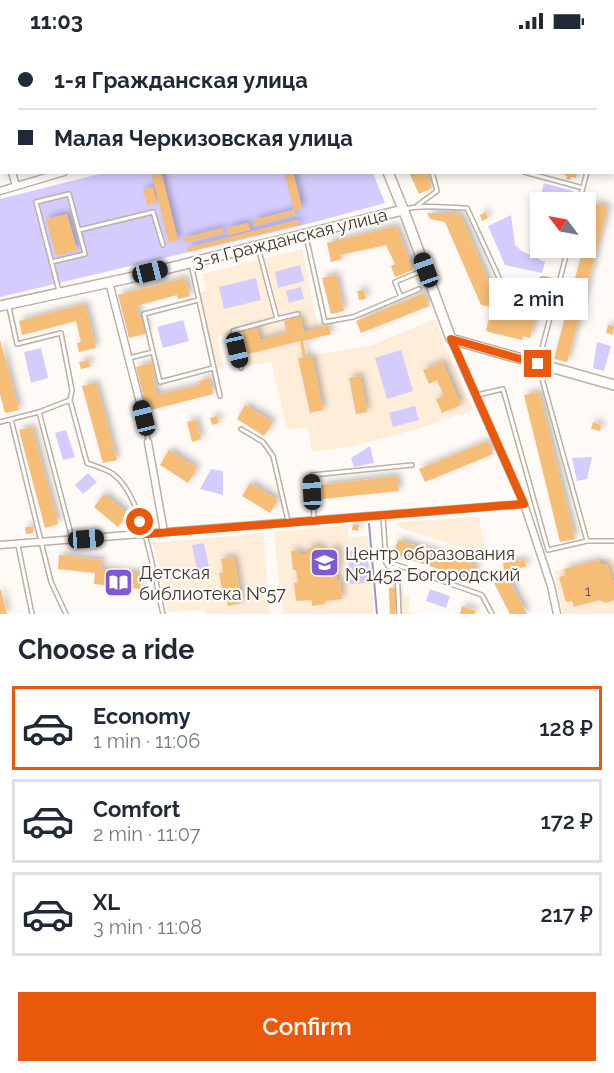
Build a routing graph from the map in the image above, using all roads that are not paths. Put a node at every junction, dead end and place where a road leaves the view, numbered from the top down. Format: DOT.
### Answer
graph roads {
  1 [pos="13,174"];
  2 [pos="57,174"];
  3 [pos="389,174"];
  4 [pos="433,174"];
  5 [pos="531,174"];
  6 [pos="586,174"];
  7 [pos="16,186"];
  8 [pos="583,188"];
  9 [pos="0,191"];
  10 [pos="582,192"];
  11 [pos="418,206"];
  12 [pos="404,210"];
  13 [pos="79,231"];
  14 [pos="305,234"];
  15 [pos="163,245"];
  16 [pos="258,245"];
  17 [pos="565,258"];
  18 [pos="51,262"];
  19 [pos="190,262"];
  20 [pos="426,270"];
  21 [pos="109,282"];
  22 [pos="558,282"];
  23 [pos="419,289"];
  24 [pos="59,293"];
  25 [pos="401,297"];
  26 [pos="198,300"];
  27 [pos="4,305"];
  28 [pos="298,314"];
  29 [pos="277,319"];
  30 [pos="451,339"];
  31 [pos="153,352"];
  32 [pos="129,358"];
  33 [pos="538,364"];
  34 [pos="213,368"];
  35 [pos="241,368"];
  36 [pos="614,385"];
  37 [pos="219,396"];
  38 [pos="476,396"];
  39 [pos="69,400"];
  40 [pos="39,412"];
  41 [pos="144,418"];
  42 [pos="11,419"];
  43 [pos="0,422"];
  44 [pos="241,429"];
  45 [pos="148,442"];
  46 [pos="412,465"];
  47 [pos="524,504"];
  48 [pos="383,515"];
  49 [pos="314,521"];
  50 [pos="288,523"];
  51 [pos="164,532"];
  52 [pos="146,534"];
  53 [pos="73,540"];
  54 [pos="587,541"];
  55 [pos="614,541"];
  56 [pos="41,542"];
  57 [pos="18,544"];
  58 [pos="0,545"];
  59 [pos="386,561"];
  60 [pos="32,614"];
  61 [pos="66,614"];
  62 [pos="163,614"];
  63 [pos="399,614"];
  64 [pos="492,614"];
  65 [pos="557,614"];
  1 -- 7 [label="street"];
  2 -- 7 [label="street"];
  3 -- 12 [label="street"];
  4 -- 11 [label="lane"];
  5 -- 8 [label="lane"];
  6 -- 8 [label="lane"];
  7 -- 9 [label="street"];
  8 -- 10 [label="lane"];
  11 -- 12 [label="lane"];
  11 -- 22 [label="lane"];
  12 -- 14 [label="street, 3-я Гражданская улица"];
  12 -- 20 [label="street"];
  13 -- 15 [label="lane"];
  13 -- 18 [label="lane"];
  13 -- 18 [label="lane"];
  14 -- 16 [label="street, 3-я Гражданская улица"];
  14 -- 25 [label="lane"];
  16 -- 19 [label="street, 3-я Гражданская улица"];
  16 -- 29 [label="lane"];
  17 -- 22 [label="lane"];
  18 -- 24 [label="lane"];
  19 -- 21 [label="street, 3-я Гражданская улица"];
  19 -- 26 [label="lane"];
  20 -- 25 [label="lane"];
  20 -- 30 [label="street"];
  21 -- 24 [label="street, 3-я Гражданская улица"];
  21 -- 32 [label="street"];
  22 -- 33 [label="lane"];
  23 -- 25 [label="lane"];
  24 -- 27 [label="street, 3-я Гражданская улица"];
  26 -- 31 [label="lane"];
  26 -- 34 [label="lane"];
  27 -- 39 [label="lane"];
  28 -- 29 [label="lane"];
  29 -- 35 [label="lane"];
  30 -- 33 [label="street"];
  30 -- 38 [label="street"];
  31 -- 32 [label="lane"];
  31 -- 34 [label="lane"];
  32 -- 41 [label="street"];
  33 -- 36 [label="street"];
  33 -- 54 [label="lane"];
  34 -- 37 [label="lane"];
  38 -- 47 [label="street"];
  38 -- 54 [label="lane"];
  39 -- 40 [label="lane"];
  39 -- 52 [label="lane"];
  40 -- 42 [label="lane"];
  40 -- 53 [label="lane"];
  41 -- 45 [label="lane"];
  42 -- 43 [label="lane"];
  42 -- 56 [label="lane"];
  44 -- 50 [label="lane"];
  45 -- 51 [label="street"];
  46 -- 49 [label="lane"];
  47 -- 48 [label="street"];
  47 -- 65 [label="street"];
  48 -- 49 [label="street"];
  48 -- 59 [label="lane"];
  49 -- 50 [label="street"];
  50 -- 51 [label="street"];
  51 -- 52 [label="street"];
  52 -- 53 [label="street"];
  52 -- 62 [label="lane"];
  53 -- 56 [label="street"];
  54 -- 55 [label="lane"];
  56 -- 57 [label="street"];
  56 -- 61 [label="lane"];
  57 -- 58 [label="street"];
  57 -- 60 [label="lane"];
  59 -- 63 [label="lane"];
  59 -- 64 [label="lane"];
}
